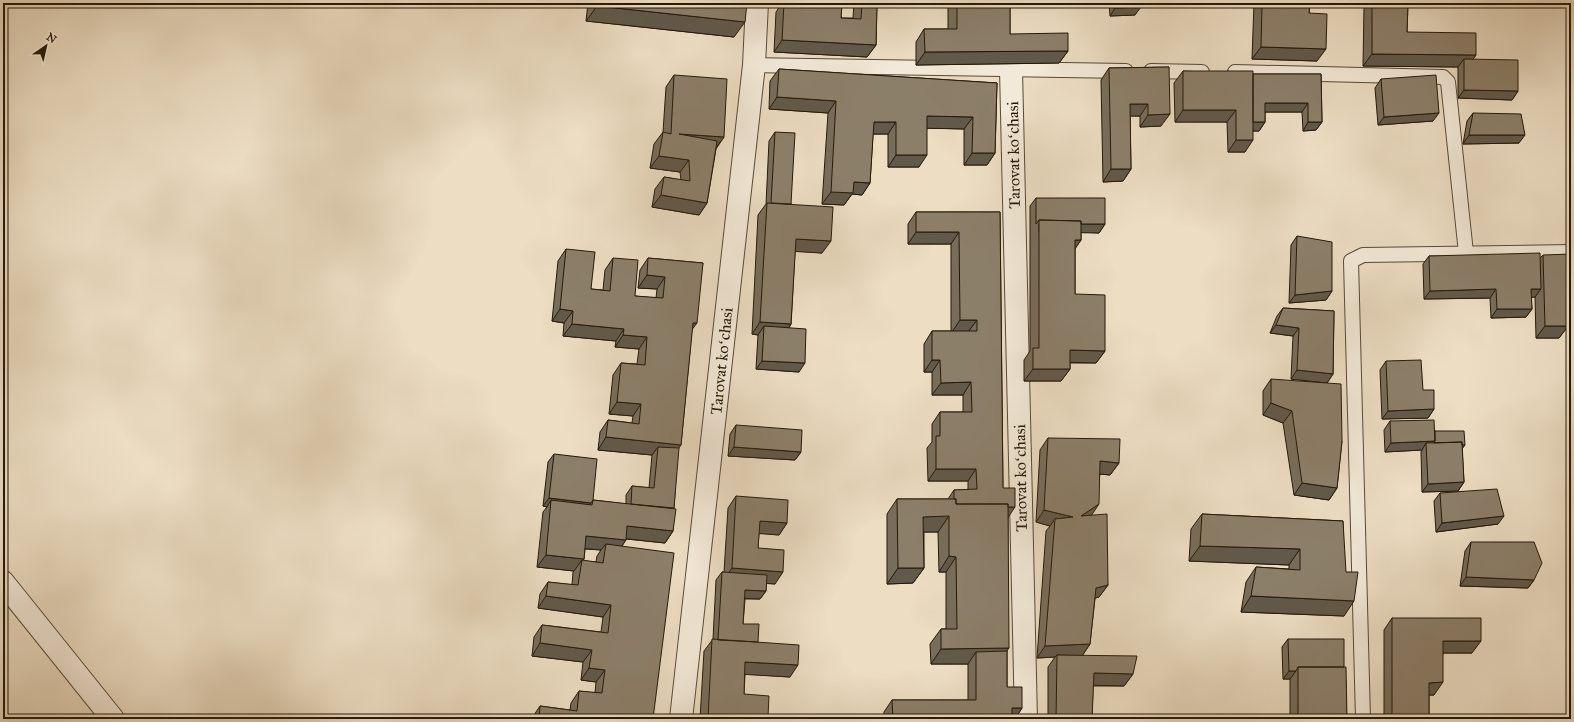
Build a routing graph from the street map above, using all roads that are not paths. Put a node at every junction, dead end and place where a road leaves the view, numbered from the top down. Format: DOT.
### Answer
graph roads {
  1 [pos="757,3"];
  2 [pos="754,65"];
  3 [pos="1012,70"];
  4 [pos="1571,252"];
  5 [pos="1466,253"];
  6 [pos="3,582"];
  7 [pos="113,719"];
  8 [pos="681,719"];
  9 [pos="1026,719"];
  10 [pos="1363,719"];
  1 -- 2 [label="street, Tarovat koʻchasi"];
  2 -- 3 [label="lane"];
  2 -- 8 [label="street, Tarovat koʻchasi"];
  3 -- 5 [label="lane"];
  3 -- 9 [label="street, Tarovat koʻchasi"];
  4 -- 5 [label="lane"];
  5 -- 10 [label="lane"];
  6 -- 7 [label="street"];
}
